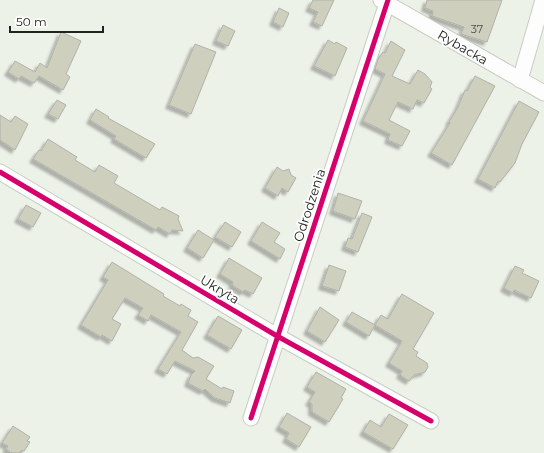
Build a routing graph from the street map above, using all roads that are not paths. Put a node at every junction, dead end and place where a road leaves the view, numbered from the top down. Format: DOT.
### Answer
graph roads {
  1 [pos="543,0"];
  2 [pos="385,1"];
  3 [pos="520,80"];
  4 [pos="544,93"];
  5 [pos="0,172"];
  6 [pos="277,336"];
  7 [pos="250,418"];
  8 [pos="431,421"];
  1 -- 3 [label="street"];
  2 -- 3 [label="street, Rybacka"];
  2 -- 6 [label="street, Odrodzenia"];
  3 -- 4 [label="street, Rybacka"];
  5 -- 6 [label="street, Ukryta"];
  6 -- 7 [label="street, Odrodzenia"];
  6 -- 8 [label="street, Ukryta"];
}
